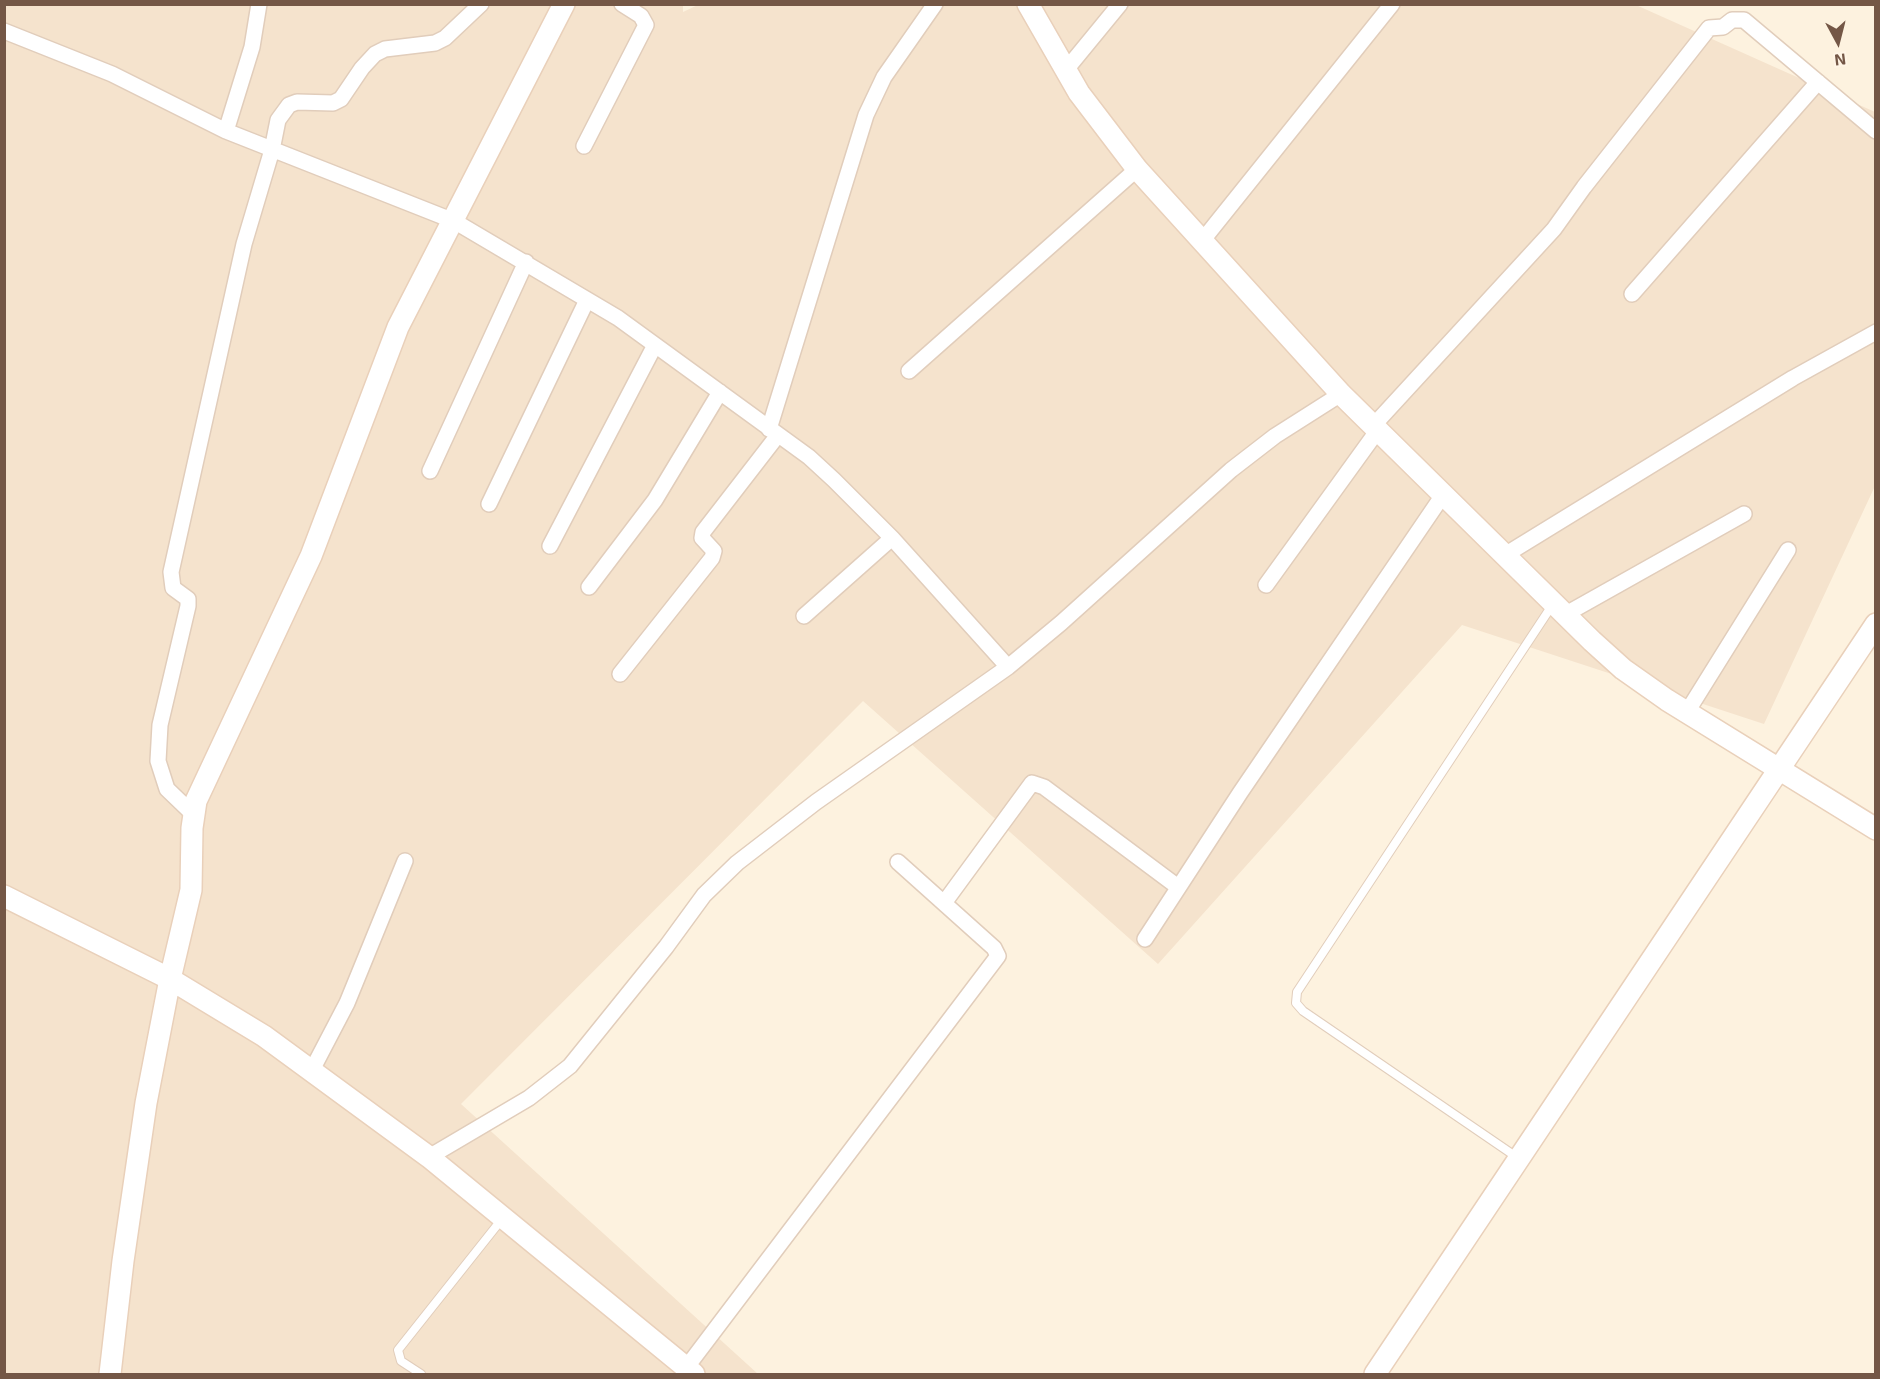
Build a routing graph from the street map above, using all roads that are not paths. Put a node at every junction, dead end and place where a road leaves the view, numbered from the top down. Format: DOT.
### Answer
graph roads {
  1 [pos="260,4"];
  2 [pos="481,4"];
  3 [pos="564,4"];
  4 [pos="622,4"];
  5 [pos="935,4"];
  6 [pos="1028,4"];
  7 [pos="1120,4"];
  8 [pos="1392,4"];
  9 [pos="4,31"];
  10 [pos="1065,70"];
  11 [pos="1818,82"];
  12 [pos="226,131"];
  13 [pos="1875,131"];
  14 [pos="584,146"];
  15 [pos="272,150"];
  16 [pos="1137,169"];
  17 [pos="454,221"];
  18 [pos="1202,241"];
  19 [pos="526,262"];
  20 [pos="1632,294"];
  21 [pos="587,300"];
  22 [pos="1875,332"];
  23 [pos="655,345"];
  24 [pos="909,372"];
  25 [pos="720,392"];
  26 [pos="1341,394"];
  27 [pos="1375,428"];
  28 [pos="774,432"];
  29 [pos="430,471"];
  30 [pos="1443,495"];
  31 [pos="489,504"];
  32 [pos="1744,514"];
  33 [pos="892,538"];
  34 [pos="550,546"];
  35 [pos="1788,550"];
  36 [pos="1505,555"];
  37 [pos="1266,585"];
  38 [pos="589,587"];
  39 [pos="1560,609"];
  40 [pos="804,616"];
  41 [pos="1875,624"];
  42 [pos="1008,667"];
  43 [pos="620,674"];
  44 [pos="1687,712"];
  45 [pos="1780,770"];
  46 [pos="193,813"];
  47 [pos="1875,829"];
  48 [pos="405,861"];
  49 [pos="898,862"];
  50 [pos="1179,887"];
  51 [pos="4,896"];
  52 [pos="944,903"];
  53 [pos="1145,939"];
  54 [pos="170,979"];
  55 [pos="312,1070"];
  56 [pos="429,1157"];
  57 [pos="1519,1159"];
  58 [pos="503,1218"];
  59 [pos="690,1371"];
  60 [pos="110,1374"];
  61 [pos="421,1374"];
  62 [pos="1375,1374"];
  1 -- 12 [label="street"];
  2 -- 15 [label="street"];
  3 -- 17 [label="street"];
  4 -- 14 [label="street"];
  5 -- 28 [label="street"];
  6 -- 10 [label="street"];
  7 -- 10 [label="street"];
  8 -- 18 [label="street"];
  9 -- 12 [label="street"];
  10 -- 16 [label="street"];
  11 -- 13 [label="street"];
  11 -- 20 [label="street"];
  11 -- 27 [label="street"];
  12 -- 15 [label="street"];
  15 -- 17 [label="street"];
  15 -- 46 [label="street"];
  16 -- 18 [label="street"];
  16 -- 24 [label="street"];
  17 -- 19 [label="street"];
  17 -- 46 [label="street"];
  18 -- 26 [label="street"];
  19 -- 21 [label="street"];
  19 -- 29 [label="street"];
  21 -- 23 [label="street"];
  21 -- 31 [label="street"];
  22 -- 36 [label="street"];
  23 -- 25 [label="street"];
  23 -- 34 [label="street"];
  25 -- 28 [label="street"];
  25 -- 38 [label="street"];
  26 -- 27 [label="street"];
  26 -- 42 [label="street"];
  27 -- 30 [label="street"];
  27 -- 37 [label="street"];
  28 -- 33 [label="street"];
  28 -- 43 [label="street"];
  30 -- 36 [label="street"];
  30 -- 50 [label="street"];
  32 -- 39 [label="street"];
  33 -- 40 [label="street"];
  33 -- 42 [label="street"];
  35 -- 44 [label="street"];
  36 -- 39 [label="street"];
  39 -- 44 [label="street"];
  39 -- 57 [label="lane"];
  41 -- 45 [label="street"];
  42 -- 56 [label="street"];
  44 -- 45 [label="street"];
  45 -- 47 [label="street"];
  45 -- 57 [label="street"];
  46 -- 54 [label="street"];
  48 -- 55 [label="street"];
  49 -- 52 [label="street"];
  50 -- 52 [label="street"];
  50 -- 53 [label="street"];
  51 -- 54 [label="street"];
  52 -- 59 [label="street"];
  54 -- 55 [label="street"];
  54 -- 60 [label="street"];
  55 -- 56 [label="street"];
  56 -- 58 [label="street"];
  57 -- 62 [label="street"];
  58 -- 59 [label="street"];
  58 -- 61 [label="lane"];
}
